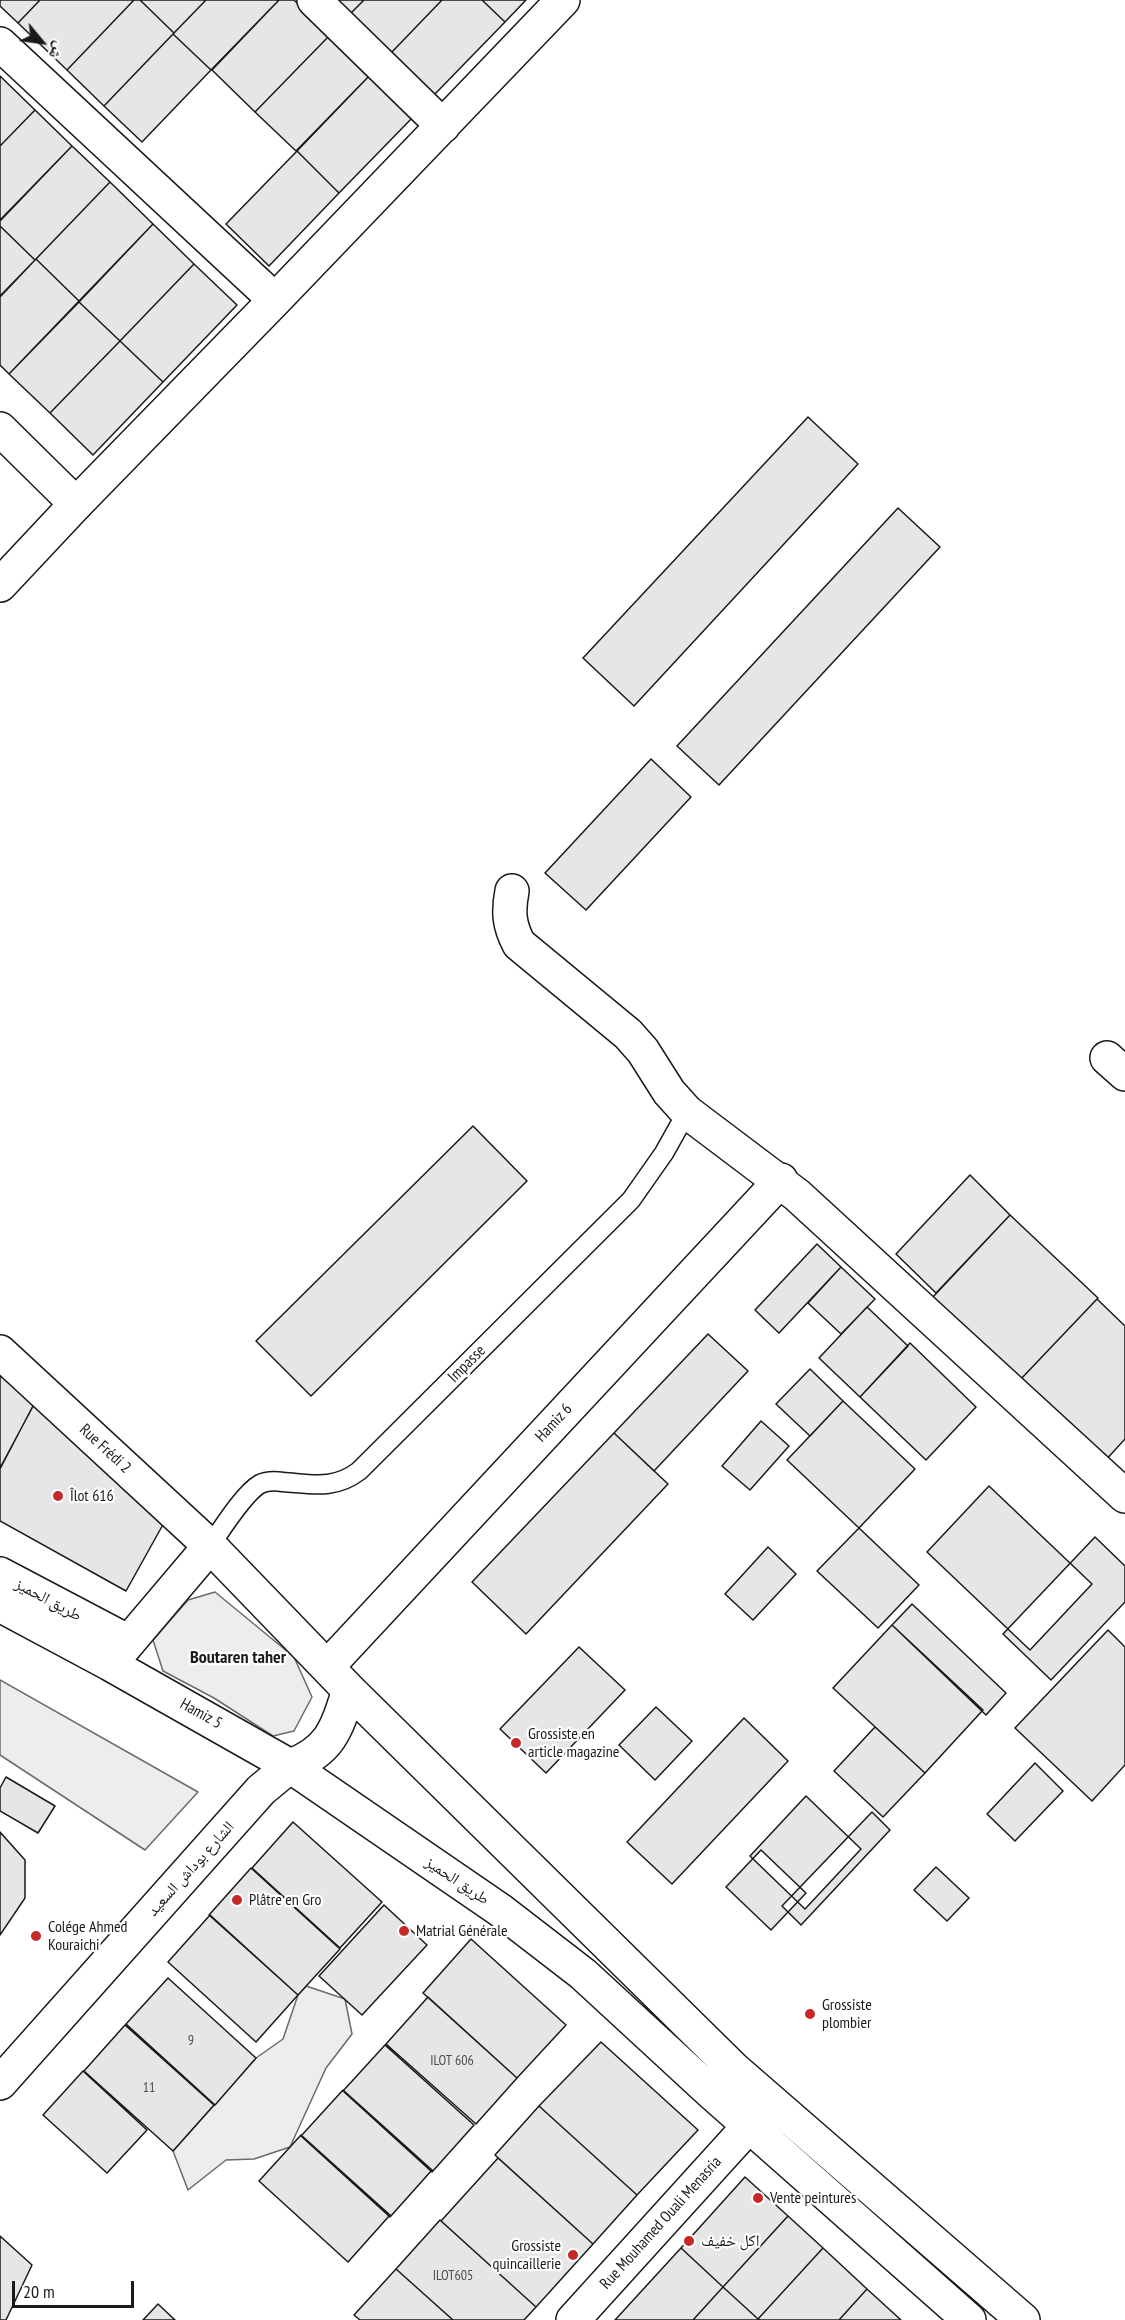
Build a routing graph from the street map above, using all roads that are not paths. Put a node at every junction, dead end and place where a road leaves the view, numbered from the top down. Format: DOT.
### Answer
graph roads {
  1 [pos="314,0"];
  2 [pos="563,0"];
  3 [pos="0,44"];
  4 [pos="443,126"];
  5 [pos="275,300"];
  6 [pos="0,429"];
  7 [pos="76,504"];
  8 [pos="0,585"];
  9 [pos="512,891"];
  10 [pos="687,1112"];
  11 [pos="781,1180"];
  12 [pos="0,1352"];
  13 [pos="1125,1496"];
  14 [pos="210,1546"];
  15 [pos="0,1574"];
  16 [pos="0,1605"];
  17 [pos="120,1653"];
  18 [pos="338,1678"];
  19 [pos="290,1766"];
  20 [pos="0,2083"];
  21 [pos="749,2126"];
  22 [pos="573,2320"];
  23 [pos="969,2320"];
  24 [pos="1023,2320"];
  1 -- 4 [label="street"];
  2 -- 4 [label="street"];
  3 -- 5 [label="street"];
  4 -- 5 [label="street"];
  5 -- 7 [label="street"];
  6 -- 7 [label="street"];
  7 -- 8 [label="street"];
  9 -- 10 [label="street"];
  10 -- 11 [label="street"];
  10 -- 14 [label="lane, Impasse"];
  11 -- 13 [label="street"];
  11 -- 18 [label="street, Hamiz 6"];
  12 -- 14 [label="street, Rue Frédi 2"];
  14 -- 17 [label="street"];
  14 -- 18 [label="street"];
  15 -- 17 [label="street, طريق الحميز"];
  16 -- 17 [label="street, طريق الحميز"];
  17 -- 19 [label="street, Hamiz 5"];
  18 -- 19 [label="street, الشارع بوداش السعيد"];
  18 -- 24 [label="street"];
  19 -- 20 [label="street, الشارع بوداش السعيد"];
  19 -- 21 [label="street, طريق الحميز"];
  21 -- 22 [label="street, Rue Mouhamed Ouali Menasria"];
  21 -- 23 [label="street, طريق الحميز"];
}
